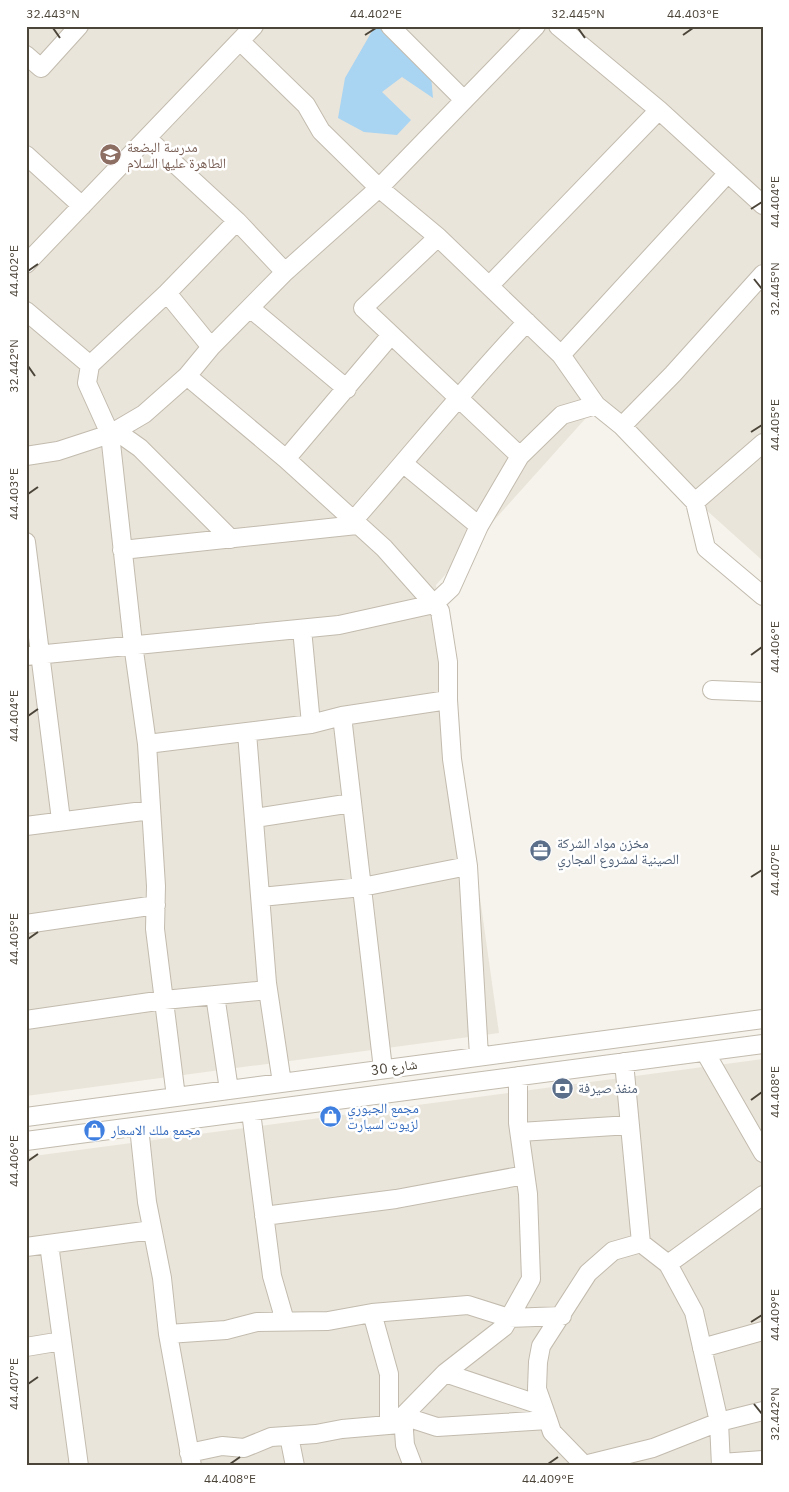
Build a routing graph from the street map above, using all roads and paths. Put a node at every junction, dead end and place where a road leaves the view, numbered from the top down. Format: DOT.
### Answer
graph roads {
  1 [pos="79,26"];
  2 [pos="254,26"];
  3 [pos="390,26"];
  4 [pos="536,26"];
  5 [pos="558,26"];
  6 [pos="240,42"];
  7 [pos="26,55"];
  8 [pos="464,100"];
  9 [pos="659,110"];
  10 [pos="147,138"];
  11 [pos="26,155"];
  12 [pos="728,173"];
  13 [pos="379,188"];
  14 [pos="763,204"];
  15 [pos="82,206"];
  16 [pos="237,222"];
  17 [pos="438,237"];
  18 [pos="26,264"];
  19 [pos="285,272"];
  20 [pos="763,274"];
  21 [pos="489,286"];
  22 [pos="167,293"];
  23 [pos="250,308"];
  24 [pos="26,311"];
  25 [pos="527,322"];
  26 [pos="391,335"];
  27 [pos="211,347"];
  28 [pos="561,355"];
  29 [pos="90,365"];
  30 [pos="187,376"];
  31 [pos="347,389"];
  32 [pos="460,397"];
  33 [pos="596,405"];
  34 [pos="622,426"];
  35 [pos="113,433"];
  36 [pos="763,443"];
  37 [pos="26,456"];
  38 [pos="520,456"];
  39 [pos="286,460"];
  40 [pos="404,464"];
  41 [pos="695,502"];
  42 [pos="355,523"];
  43 [pos="479,526"];
  44 [pos="231,539"];
  45 [pos="26,542"];
  46 [pos="122,550"];
  47 [pos="763,596"];
  48 [pos="434,604"];
  49 [pos="302,629"];
  50 [pos="133,644"];
  51 [pos="34,655"];
  52 [pos="712,690"];
  53 [pos="763,692"];
  54 [pos="448,700"];
  55 [pos="342,716"];
  56 [pos="312,724"];
  57 [pos="247,733"];
  58 [pos="147,744"];
  59 [pos="352,803"];
  60 [pos="151,810"];
  61 [pos="255,818"];
  62 [pos="61,820"];
  63 [pos="26,826"];
  64 [pos="468,866"];
  65 [pos="362,887"];
  66 [pos="261,897"];
  67 [pos="156,905"];
  68 [pos="26,924"];
  69 [pos="268,990"];
  70 [pos="215,995"];
  71 [pos="164,1000"];
  72 [pos="763,1019"];
  73 [pos="26,1020"];
  74 [pos="763,1044"];
  75 [pos="705,1052"];
  76 [pos="479,1056"];
  77 [pos="624,1062"];
  78 [pos="383,1069"];
  79 [pos="518,1076"];
  80 [pos="282,1082"];
  81 [pos="229,1090"];
  82 [pos="176,1097"];
  83 [pos="251,1112"];
  84 [pos="26,1117"];
  85 [pos="630,1125"];
  86 [pos="139,1127"];
  87 [pos="520,1132"];
  88 [pos="26,1141"];
  89 [pos="763,1153"];
  90 [pos="525,1175"];
  91 [pos="763,1195"];
  92 [pos="264,1216"];
  93 [pos="152,1230"];
  94 [pos="641,1243"];
  95 [pos="48,1244"];
  96 [pos="26,1247"];
  97 [pos="668,1264"];
  98 [pos="372,1313"];
  99 [pos="562,1316"];
  100 [pos="509,1318"];
  101 [pos="285,1321"];
  102 [pos="763,1331"];
  103 [pos="168,1334"];
  104 [pos="62,1341"];
  105 [pos="26,1347"];
  106 [pos="702,1348"];
  107 [pos="445,1373"];
  108 [pos="763,1411"];
  109 [pos="545,1413"];
  110 [pos="399,1422"];
  111 [pos="719,1422"];
  112 [pos="290,1436"];
  113 [pos="190,1460"];
  114 [pos="763,1460"];
  115 [pos="721,1464"];
  116 [pos="583,1465"];
  117 [pos="80,1466"];
  118 [pos="294,1466"];
  119 [pos="413,1466"];
  1 -- 7 [label="street"];
  2 -- 6 [label="street"];
  3 -- 8 [label="street"];
  4 -- 8 [label="street"];
  5 -- 9 [label="street"];
  6 -- 10 [label="street"];
  6 -- 13 [label="street"];
  8 -- 13 [label="street"];
  9 -- 12 [label="street"];
  9 -- 21 [label="street"];
  10 -- 15 [label="street"];
  10 -- 16 [label="street"];
  11 -- 15 [label="street"];
  12 -- 14 [label="street"];
  12 -- 28 [label="street"];
  13 -- 17 [label="street"];
  13 -- 19 [label="street"];
  15 -- 18 [label="street"];
  16 -- 19 [label="street"];
  16 -- 22 [label="street"];
  17 -- 21 [label="street"];
  17 -- 26 [label="street"];
  19 -- 23 [label="street"];
  20 -- 34 [label="street"];
  21 -- 25 [label="street"];
  22 -- 27 [label="street"];
  22 -- 29 [label="street"];
  23 -- 27 [label="street"];
  23 -- 31 [label="street"];
  24 -- 29 [label="street"];
  25 -- 28 [label="street"];
  25 -- 32 [label="street"];
  26 -- 31 [label="street"];
  26 -- 32 [label="street"];
  27 -- 30 [label="street"];
  28 -- 33 [label="street"];
  29 -- 35 [label="street"];
  30 -- 35 [label="street"];
  30 -- 39 [label="street"];
  31 -- 39 [label="street"];
  32 -- 38 [label="street"];
  32 -- 40 [label="street"];
  33 -- 34 [label="street"];
  33 -- 38 [label="street"];
  34 -- 41 [label="street"];
  35 -- 37 [label="street"];
  35 -- 44 [label="street"];
  35 -- 46 [label="street"];
  36 -- 41 [label="street"];
  38 -- 43 [label="street"];
  39 -- 42 [label="street"];
  40 -- 42 [label="street"];
  40 -- 43 [label="street"];
  41 -- 47 [label="street"];
  42 -- 44 [label="street"];
  42 -- 48 [label="street"];
  43 -- 48 [label="street"];
  44 -- 46 [label="street"];
  45 -- 51 [label="street"];
  46 -- 50 [label="street"];
  48 -- 49 [label="street"];
  48 -- 54 [label="street"];
  49 -- 50 [label="street"];
  49 -- 56 [label="street"];
  50 -- 51 [label="street"];
  50 -- 58 [label="street"];
  51 -- 62 [label="street"];
  52 -- 53 [label="street"];
  54 -- 55 [label="street"];
  54 -- 64 [label="street"];
  55 -- 56 [label="street"];
  55 -- 59 [label="street"];
  56 -- 57 [label="street"];
  57 -- 58 [label="street"];
  57 -- 61 [label="street"];
  58 -- 60 [label="street"];
  59 -- 61 [label="street"];
  59 -- 65 [label="street"];
  60 -- 62 [label="street"];
  60 -- 67 [label="street"];
  61 -- 66 [label="street"];
  62 -- 63 [label="street"];
  64 -- 65 [label="street"];
  64 -- 76 [label="street"];
  65 -- 66 [label="street"];
  65 -- 78 [label="street"];
  66 -- 69 [label="street"];
  67 -- 68 [label="street"];
  67 -- 71 [label="street"];
  69 -- 70 [label="street"];
  69 -- 80 [label="street"];
  70 -- 71 [label="street"];
  70 -- 81 [label="street"];
  71 -- 73 [label="street"];
  71 -- 82 [label="street"];
  72 -- 76 [label="street, شارع 30"];
  74 -- 75 [label="street, شارع 30"];
  75 -- 77 [label="street, شارع 30"];
  75 -- 89 [label="street"];
  76 -- 78 [label="street, شارع 30"];
  77 -- 79 [label="street, شارع 30"];
  77 -- 85 [label="street"];
  78 -- 80 [label="street, شارع 30"];
  79 -- 83 [label="street, شارع 30"];
  79 -- 87 [label="street"];
  80 -- 81 [label="street, شارع 30"];
  81 -- 82 [label="street, شارع 30"];
  82 -- 84 [label="street, شارع 30"];
  83 -- 86 [label="street, شارع 30"];
  83 -- 92 [label="street"];
  85 -- 87 [label="street"];
  85 -- 94 [label="street"];
  86 -- 88 [label="street, شارع 30"];
  86 -- 93 [label="street"];
  87 -- 90 [label="street"];
  90 -- 92 [label="street"];
  90 -- 100 [label="street"];
  91 -- 97 [label="street"];
  92 -- 101 [label="street"];
  93 -- 95 [label="street"];
  93 -- 103 [label="street"];
  94 -- 97 [label="street"];
  94 -- 99 [label="street"];
  95 -- 96 [label="street"];
  95 -- 104 [label="street"];
  97 -- 106 [label="street"];
  98 -- 100 [label="street"];
  98 -- 101 [label="street"];
  98 -- 110 [label="street"];
  99 -- 100 [label="street"];
  99 -- 109 [label="street"];
  100 -- 107 [label="street"];
  101 -- 103 [label="street"];
  102 -- 106 [label="street"];
  103 -- 113 [label="street"];
  104 -- 105 [label="street"];
  104 -- 117 [label="street"];
  106 -- 111 [label="street"];
  107 -- 109 [label="street"];
  107 -- 110 [label="street"];
  108 -- 111 [label="street"];
  109 -- 110 [label="street"];
  109 -- 116 [label="street"];
  110 -- 112 [label="street"];
  110 -- 119 [label="street"];
  111 -- 115 [label="street"];
  111 -- 116 [label="street"];
  112 -- 113 [label="street"];
  112 -- 118 [label="street"];
  114 -- 115 [label="street"];
}
